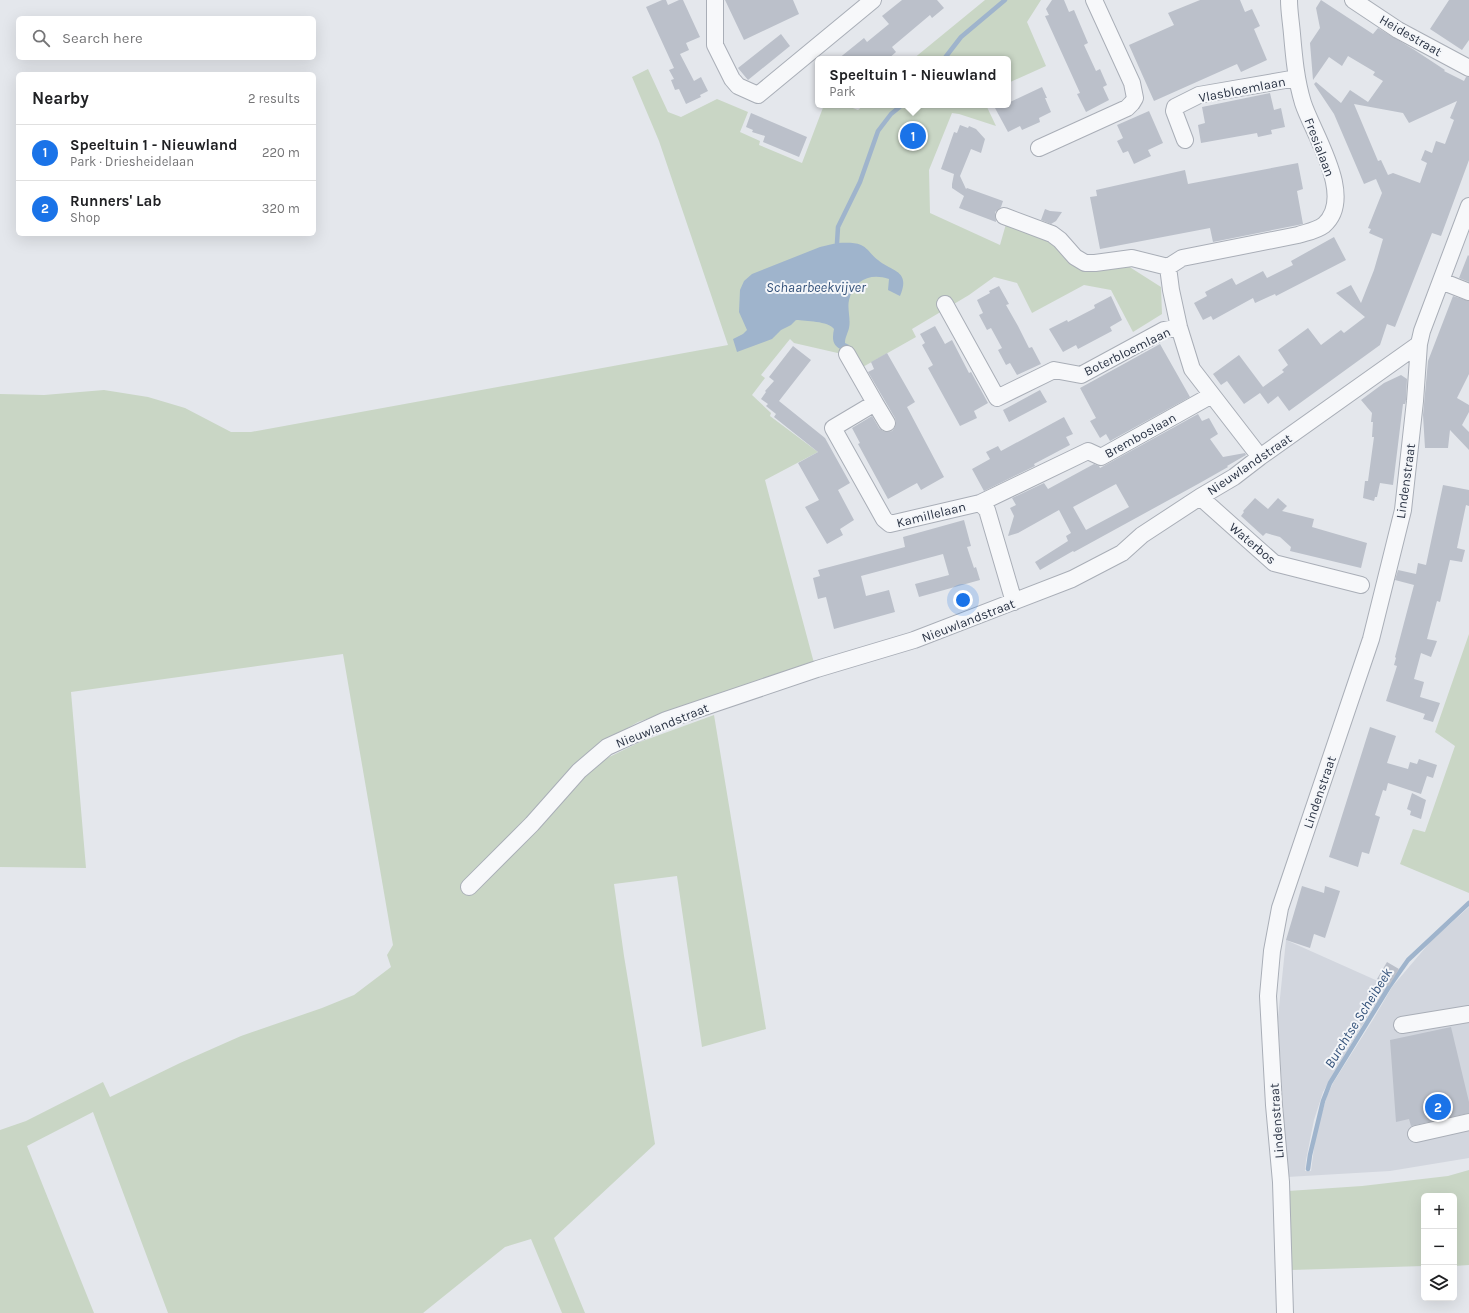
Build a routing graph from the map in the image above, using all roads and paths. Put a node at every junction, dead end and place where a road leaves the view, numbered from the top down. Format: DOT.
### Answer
graph roads {
  1 [pos="715,0"];
  2 [pos="873,0"];
  3 [pos="1094,0"];
  4 [pos="1289,0"];
  5 [pos="1353,0"];
  6 [pos="1469,68"];
  7 [pos="1297,78"];
  8 [pos="1185,140"];
  9 [pos="1038,148"];
  10 [pos="1469,206"];
  11 [pos="1004,216"];
  12 [pos="1168,267"];
  13 [pos="1441,281"];
  14 [pos="1469,292"];
  15 [pos="945,304"];
  16 [pos="1179,327"];
  17 [pos="1419,344"];
  18 [pos="847,354"];
  19 [pos="1212,395"];
  20 [pos="875,403"];
  21 [pos="887,423"];
  22 [pos="1260,457"];
  23 [pos="1200,497"];
  24 [pos="980,503"];
  25 [pos="1361,585"];
  26 [pos="1014,602"];
  27 [pos="469,887"];
  28 [pos="1469,1014"];
  29 [pos="1402,1025"];
  30 [pos="1469,1122"];
  31 [pos="1416,1134"];
  32 [pos="1285,1313"];
  1 -- 2 [label="street"];
  3 -- 9 [label="street"];
  4 -- 7 [label="street, Fresialaan"];
  5 -- 6 [label="street, Heidestraat"];
  7 -- 8 [label="street, Vlasbloemlaan"];
  7 -- 12 [label="street, Fresialaan"];
  10 -- 13 [label="street, Lindenstraat"];
  11 -- 12 [label="street"];
  12 -- 16 [label="street"];
  13 -- 14 [label="street"];
  13 -- 17 [label="street, Lindenstraat"];
  15 -- 16 [label="street, Boterbloemlaan"];
  16 -- 19 [label="street"];
  17 -- 22 [label="street, Nieuwlandstraat"];
  17 -- 32 [label="street, Lindenstraat"];
  18 -- 20 [label="street"];
  19 -- 22 [label="street"];
  19 -- 24 [label="street, Bremboslaan"];
  20 -- 21 [label="street"];
  20 -- 24 [label="street, Kamillelaan"];
  22 -- 23 [label="street, Nieuwlandstraat"];
  23 -- 25 [label="street, Waterbos"];
  23 -- 26 [label="street, Nieuwlandstraat"];
  24 -- 26 [label="street, Kamillelaan"];
  26 -- 27 [label="street, Nieuwlandstraat"];
  28 -- 29 [label="street"];
  30 -- 31 [label="street"];
}
